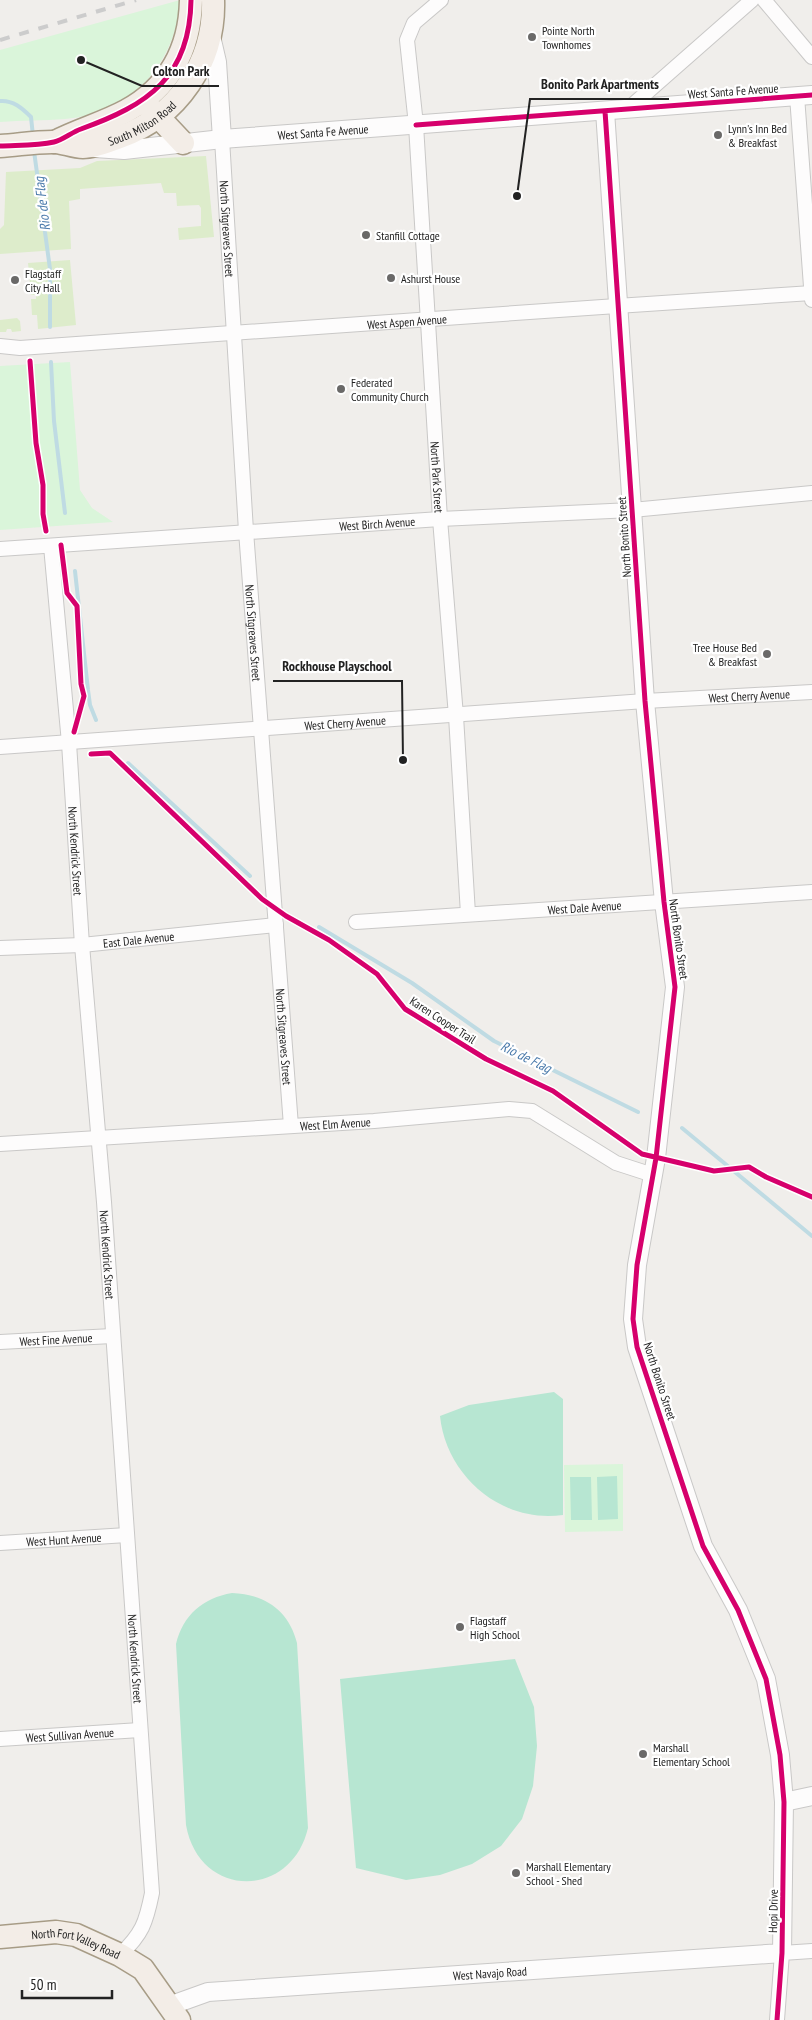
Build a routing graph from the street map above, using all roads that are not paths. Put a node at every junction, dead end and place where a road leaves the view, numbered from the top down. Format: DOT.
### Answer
graph roads {
  1 [pos="191,0"];
  2 [pos="213,0"];
  3 [pos="441,0"];
  4 [pos="752,0"];
  5 [pos="764,0"];
  6 [pos="211,36"];
  7 [pos="812,57"];
  8 [pos="804,96"];
  9 [pos="144,101"];
  10 [pos="628,109"];
  11 [pos="605,111"];
  12 [pos="159,118"];
  13 [pos="416,124"];
  14 [pos="222,139"];
  15 [pos="55,142"];
  16 [pos="183,143"];
  17 [pos="10,145"];
  18 [pos="84,147"];
  19 [pos="812,293"];
  20 [pos="812,300"];
  21 [pos="620,304"];
  22 [pos="428,321"];
  23 [pos="234,334"];
  24 [pos="0,346"];
  25 [pos="20,348"];
  26 [pos="0,353"];
  27 [pos="812,493"];
  28 [pos="632,510"];
  29 [pos="440,519"];
  30 [pos="246,531"];
  31 [pos="51,546"];
  32 [pos="0,549"];
  33 [pos="812,692"];
  34 [pos="646,701"];
  35 [pos="456,716"];
  36 [pos="262,729"];
  37 [pos="69,744"];
  38 [pos="0,747"];
  39 [pos="812,892"];
  40 [pos="664,902"];
  41 [pos="468,914"];
  42 [pos="356,922"];
  43 [pos="276,925"];
  44 [pos="82,945"];
  45 [pos="0,948"];
  46 [pos="291,1126"];
  47 [pos="98,1139"];
  48 [pos="0,1144"];
  49 [pos="653,1175"];
  50 [pos="112,1336"];
  51 [pos="0,1342"];
  52 [pos="127,1534"];
  53 [pos="0,1543"];
  54 [pos="140,1730"];
  55 [pos="0,1739"];
  56 [pos="812,1796"];
  57 [pos="784,1802"];
  58 [pos="0,1937"];
  59 [pos="812,1951"];
  60 [pos="782,1953"];
  61 [pos="120,1955"];
  62 [pos="174,2013"];
  63 [pos="777,2020"];
  1 -- 9 [label="main road, South Milton Road"];
  2 -- 6 [label="main road, South Milton Road"];
  3 -- 13 [label="street, North Park Street"];
  4 -- 10 [label="street"];
  5 -- 7 [label="street"];
  6 -- 12 [label="main road, South Milton Road"];
  6 -- 14 [label="street"];
  8 -- 10 [label="street, West Santa Fe Avenue"];
  8 -- 19 [label="street"];
  9 -- 12 [label="main road"];
  9 -- 15 [label="main road, South Milton Road"];
  10 -- 11 [label="street, West Santa Fe Avenue"];
  11 -- 13 [label="street, West Santa Fe Avenue"];
  11 -- 21 [label="street, North Bonito Street"];
  12 -- 16 [label="main road"];
  12 -- 18 [label="main road, South Milton Road"];
  13 -- 14 [label="street, West Santa Fe Avenue"];
  13 -- 22 [label="street, North Park Street"];
  14 -- 16 [label="street, West Santa Fe Avenue"];
  14 -- 23 [label="street, North Sitgreaves Street"];
  15 -- 17 [label="main road, West Santa Fe Avenue"];
  15 -- 18 [label="main road, West Santa Fe Avenue"];
  16 -- 18 [label="street, West Santa Fe Avenue"];
  19 -- 20 [label="street"];
  19 -- 21 [label="street, West Aspen Avenue"];
  21 -- 22 [label="street, West Aspen Avenue"];
  21 -- 28 [label="street, North Bonito Street"];
  22 -- 23 [label="street, West Aspen Avenue"];
  22 -- 29 [label="street, North Park Street"];
  23 -- 25 [label="street, West Aspen Avenue"];
  23 -- 30 [label="street, North Sitgreaves Street"];
  24 -- 25 [label="street, West Aspen Avenue"];
  25 -- 26 [label="street"];
  27 -- 28 [label="street, West Birch Avenue"];
  28 -- 29 [label="street, West Birch Avenue"];
  28 -- 34 [label="street, North Bonito Street"];
  29 -- 30 [label="street, West Birch Avenue"];
  29 -- 35 [label="street, North Park Street"];
  30 -- 31 [label="street, West Birch Avenue"];
  30 -- 36 [label="street, North Sitgreaves Street"];
  31 -- 32 [label="street, West Birch Avenue"];
  31 -- 37 [label="street, North Kendrick Street"];
  33 -- 34 [label="street, West Cherry Avenue"];
  34 -- 35 [label="street, West Cherry Avenue"];
  34 -- 40 [label="street, North Bonito Street"];
  35 -- 36 [label="street, West Cherry Avenue"];
  35 -- 41 [label="street, North Park Street"];
  36 -- 37 [label="street, West Cherry Avenue"];
  36 -- 43 [label="street, North Sitgreaves Street"];
  37 -- 38 [label="street, West Cherry Avenue"];
  37 -- 44 [label="street, North Kendrick Street"];
  39 -- 40 [label="street, West Dale Avenue"];
  40 -- 41 [label="street, West Dale Avenue"];
  40 -- 49 [label="street, North Bonito Street"];
  41 -- 42 [label="street, West Dale Avenue"];
  43 -- 44 [label="street, East Dale Avenue"];
  43 -- 46 [label="street, North Sitgreaves Street"];
  44 -- 45 [label="street, East Dale Avenue"];
  44 -- 47 [label="street, North Kendrick Street"];
  46 -- 47 [label="street, West Elm Avenue"];
  46 -- 49 [label="street, West Elm Avenue"];
  47 -- 48 [label="street, West Elm Avenue"];
  47 -- 50 [label="street, North Kendrick Street"];
  49 -- 57 [label="street, North Bonito Street"];
  50 -- 51 [label="street, West Fine Avenue"];
  50 -- 52 [label="street, North Kendrick Street"];
  52 -- 53 [label="street, West Hunt Avenue"];
  52 -- 54 [label="street, North Kendrick Street"];
  54 -- 55 [label="street, West Sullivan Avenue"];
  54 -- 61 [label="street, North Kendrick Street"];
  56 -- 57 [label="street"];
  57 -- 60 [label="street, Hopi Drive"];
  58 -- 61 [label="main road, North Fort Valley Road"];
  59 -- 60 [label="street, West Navajo Road"];
  60 -- 62 [label="street, West Navajo Road"];
  60 -- 63 [label="street, Hopi Drive"];
  61 -- 62 [label="main road, North Fort Valley Road"];
}
